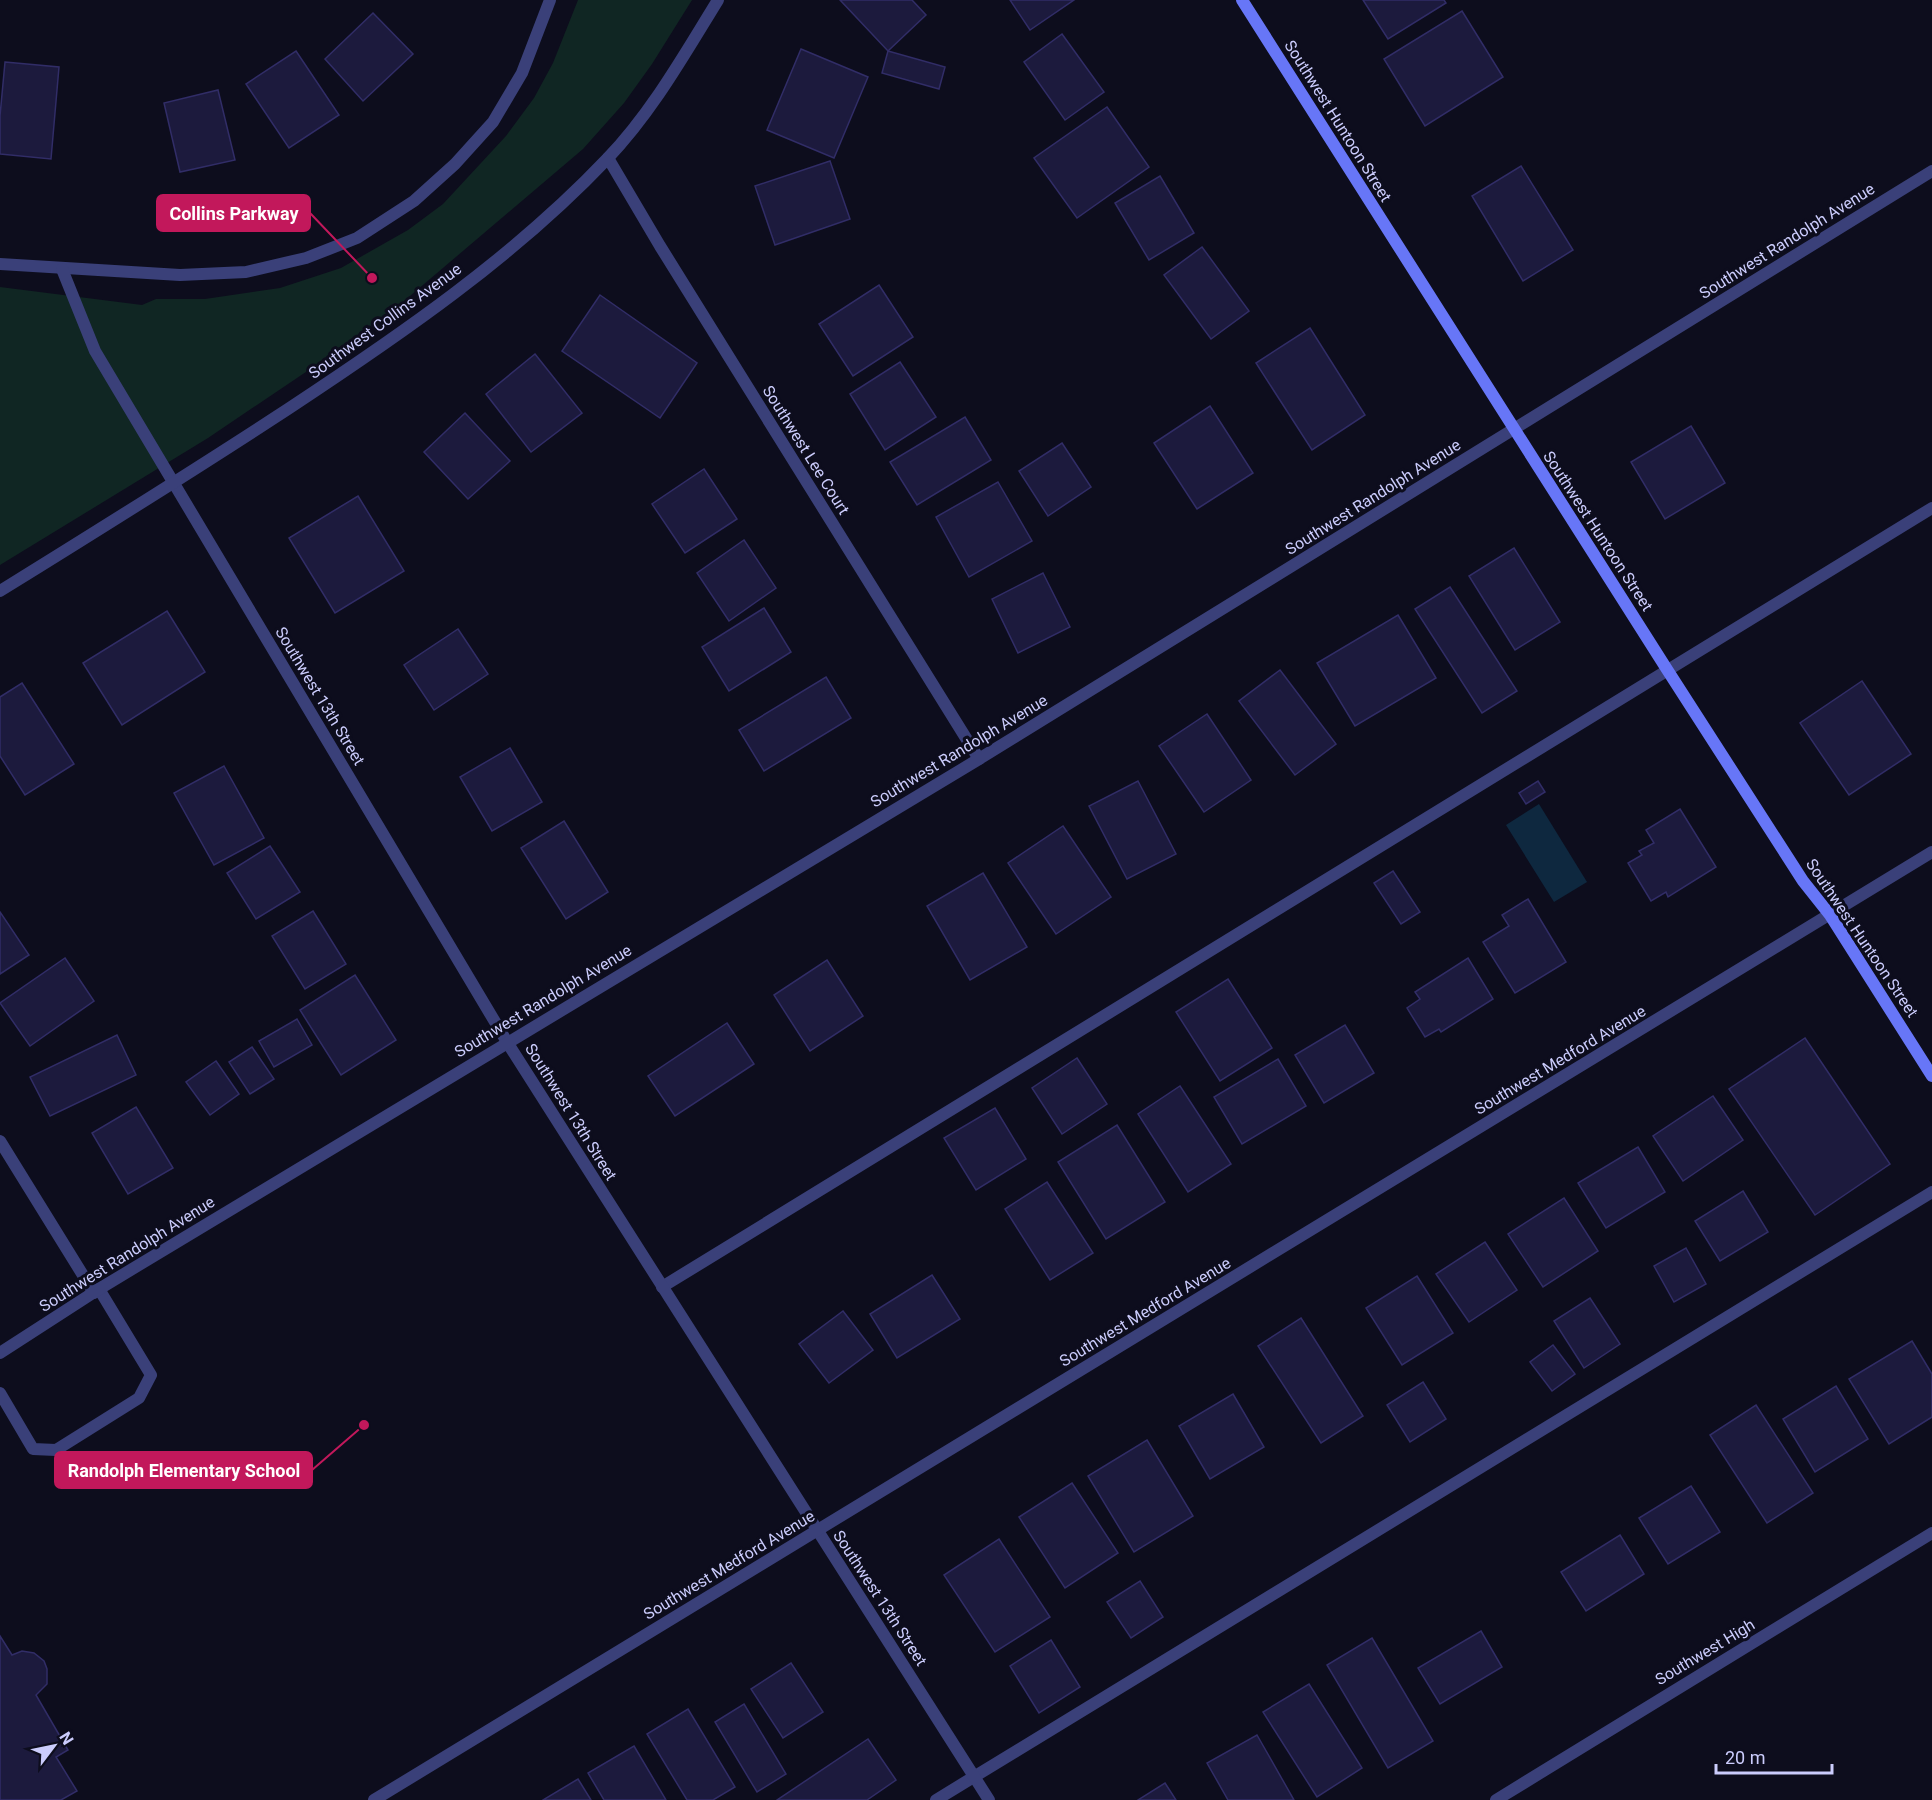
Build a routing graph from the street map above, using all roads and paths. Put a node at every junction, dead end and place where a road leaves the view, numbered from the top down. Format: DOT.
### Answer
graph roads {
  1 [pos="550,0"];
  2 [pos="718,0"];
  3 [pos="1242,0"];
  4 [pos="608,158"];
  5 [pos="1932,171"];
  6 [pos="0,264"];
  7 [pos="63,269"];
  8 [pos="1514,429"];
  9 [pos="174,484"];
  10 [pos="1932,508"];
  11 [pos="0,591"];
  12 [pos="1668,671"];
  13 [pos="979,759"];
  14 [pos="1932,852"];
  15 [pos="1830,915"];
  16 [pos="507,1042"];
  17 [pos="1932,1076"];
  18 [pos="0,1141"];
  19 [pos="1932,1192"];
  20 [pos="662,1287"];
  21 [pos="97,1291"];
  22 [pos="0,1353"];
  23 [pos="0,1393"];
  24 [pos="818,1530"];
  25 [pos="1932,1533"];
  26 [pos="974,1777"];
  27 [pos="374,1800"];
  28 [pos="936,1800"];
  29 [pos="989,1800"];
  30 [pos="1496,1800"];
  1 -- 7 [label="street"];
  2 -- 4 [label="street, Southwest Collins Avenue"];
  3 -- 8 [label="main road, Southwest Huntoon Street"];
  4 -- 9 [label="street, Southwest Collins Avenue"];
  4 -- 13 [label="street, Southwest Lee Court"];
  5 -- 8 [label="street, Southwest Randolph Avenue"];
  6 -- 7 [label="street"];
  7 -- 9 [label="street, Southwest 13th Street"];
  8 -- 12 [label="main road, Southwest Huntoon Street"];
  8 -- 13 [label="street, Southwest Randolph Avenue"];
  9 -- 11 [label="street, Southwest Collins Avenue"];
  9 -- 16 [label="street, Southwest 13th Street"];
  10 -- 12 [label="street"];
  12 -- 15 [label="main road, Southwest Huntoon Street"];
  12 -- 20 [label="street"];
  13 -- 16 [label="street, Southwest Randolph Avenue"];
  14 -- 15 [label="street, Southwest Medford Avenue"];
  15 -- 17 [label="main road, Southwest Huntoon Street"];
  15 -- 24 [label="street, Southwest Medford Avenue"];
  16 -- 20 [label="street, Southwest 13th Street"];
  16 -- 21 [label="street, Southwest Randolph Avenue"];
  18 -- 21 [label="street"];
  19 -- 26 [label="street"];
  20 -- 24 [label="street, Southwest 13th Street"];
  21 -- 22 [label="street, Southwest Randolph Avenue"];
  21 -- 23 [label="street"];
  24 -- 26 [label="street, Southwest 13th Street"];
  24 -- 27 [label="street, Southwest Medford Avenue"];
  25 -- 30 [label="street, Southwest High"];
  26 -- 28 [label="street"];
  26 -- 29 [label="street, Southwest 13th Street"];
}
